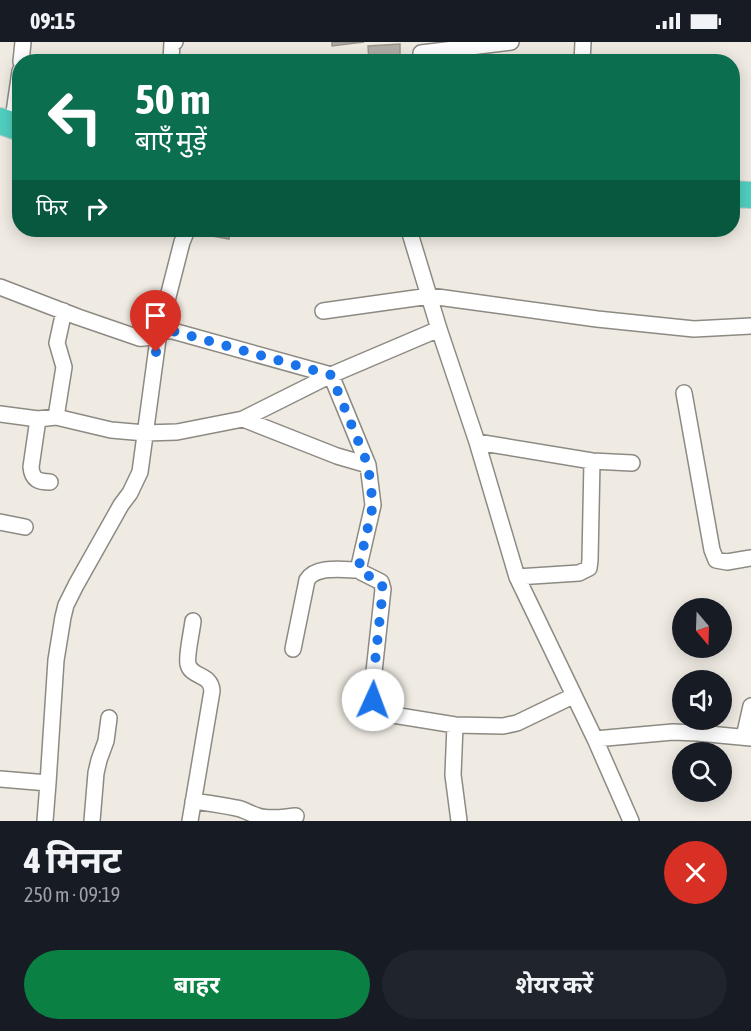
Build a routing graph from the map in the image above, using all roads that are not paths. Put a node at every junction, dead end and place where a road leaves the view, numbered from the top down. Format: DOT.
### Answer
graph roads {
  1 [pos="511,42"];
  2 [pos="421,52"];
  3 [pos="184,237"];
  4 [pos="411,237"];
  5 [pos="0,287"];
  6 [pos="430,296"];
  7 [pos="64,311"];
  8 [pos="323,311"];
  9 [pos="751,326"];
  10 [pos="439,329"];
  11 [pos="159,332"];
  12 [pos="331,375"];
  13 [pos="684,393"];
  14 [pos="0,414"];
  15 [pos="56,417"];
  16 [pos="38,419"];
  17 [pos="243,419"];
  18 [pos="145,433"];
  19 [pos="477,442"];
  20 [pos="592,461"];
  21 [pos="632,464"];
  22 [pos="368,465"];
  23 [pos="50,482"];
  24 [pos="0,522"];
  25 [pos="25,527"];
  26 [pos="751,558"];
  27 [pos="360,570"];
  28 [pos="518,577"];
  29 [pos="193,621"];
  30 [pos="293,649"];
  31 [pos="573,696"];
  32 [pos="751,706"];
  33 [pos="110,718"];
  34 [pos="455,725"];
  35 [pos="748,738"];
  36 [pos="595,739"];
  37 [pos="0,779"];
  38 [pos="48,783"];
  39 [pos="193,801"];
  40 [pos="296,816"];
  41 [pos="45,821"];
  42 [pos="92,821"];
  43 [pos="190,821"];
  44 [pos="459,821"];
  45 [pos="631,821"];
  1 -- 2 [label="street"];
  3 -- 11 [label="street"];
  4 -- 6 [label="street"];
  5 -- 7 [label="street"];
  6 -- 8 [label="street"];
  6 -- 9 [label="street"];
  6 -- 10 [label="street"];
  7 -- 11 [label="street"];
  7 -- 15 [label="street"];
  10 -- 12 [label="street"];
  10 -- 19 [label="street"];
  11 -- 12 [label="street"];
  11 -- 18 [label="street"];
  12 -- 17 [label="street"];
  12 -- 22 [label="street"];
  13 -- 26 [label="street"];
  14 -- 16 [label="street"];
  15 -- 16 [label="street"];
  15 -- 18 [label="street"];
  16 -- 23 [label="street"];
  17 -- 18 [label="street"];
  17 -- 22 [label="street"];
  18 -- 38 [label="street"];
  19 -- 20 [label="street"];
  19 -- 28 [label="street"];
  20 -- 21 [label="street"];
  20 -- 28 [label="street"];
  22 -- 27 [label="street"];
  24 -- 25 [label="street"];
  27 -- 30 [label="street"];
  27 -- 34 [label="street"];
  28 -- 31 [label="street"];
  29 -- 39 [label="street"];
  31 -- 34 [label="street"];
  31 -- 36 [label="street"];
  32 -- 35 [label="street"];
  33 -- 42 [label="street"];
  34 -- 44 [label="street"];
  35 -- 36 [label="street"];
  36 -- 45 [label="street"];
  37 -- 38 [label="street"];
  38 -- 41 [label="street"];
  39 -- 40 [label="street"];
  39 -- 43 [label="street"];
}
